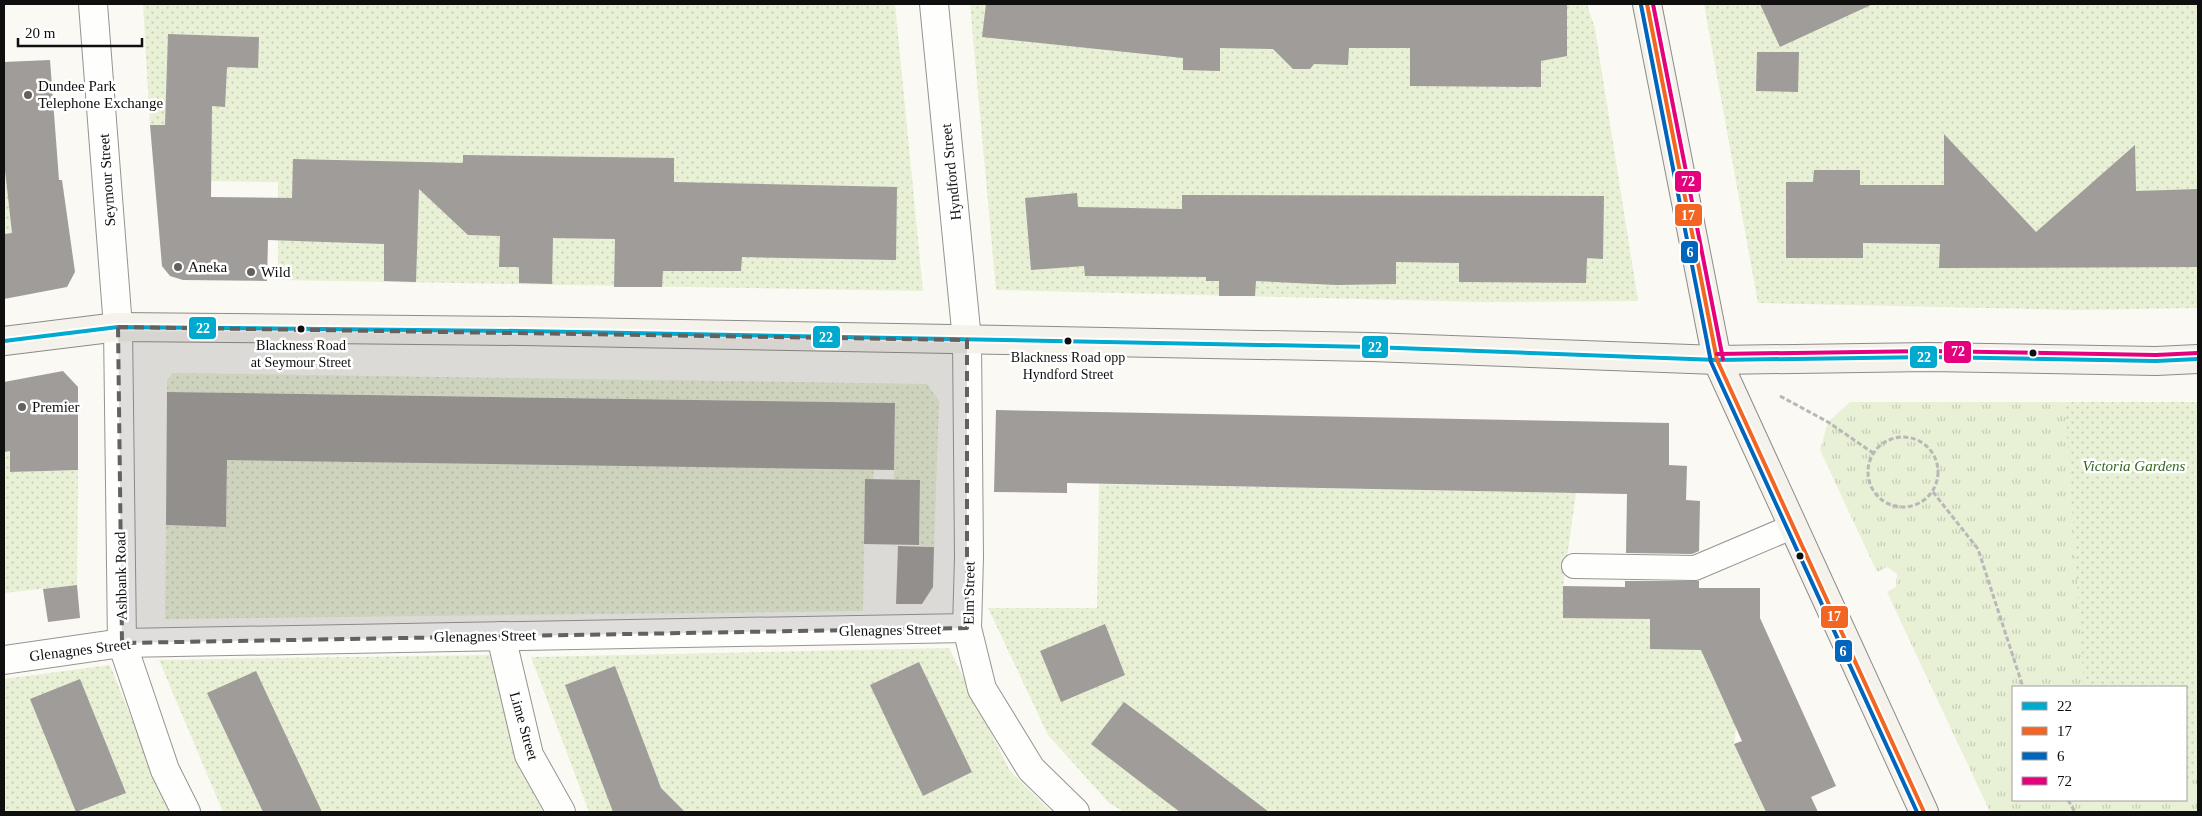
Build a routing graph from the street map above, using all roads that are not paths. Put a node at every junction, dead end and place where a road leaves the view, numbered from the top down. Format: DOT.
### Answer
graph roads {
  1 [pos="93,4"];
  2 [pos="934,4"];
  3 [pos="1647,4"];
  4 [pos="118,327"];
  5 [pos="967,340"];
  6 [pos="4,341"];
  7 [pos="2198,359"];
  8 [pos="1716,360"];
  9 [pos="1794,526"];
  10 [pos="1574,566"];
  11 [pos="967,628"];
  12 [pos="500,636"];
  13 [pos="122,643"];
  14 [pos="4,660"];
  15 [pos="186,812"];
  16 [pos="561,812"];
  17 [pos="1075,812"];
  18 [pos="1924,812"];
  1 -- 4 [label="street, Seymour Street"];
  2 -- 5 [label="street, Hyndford Street"];
  3 -- 8 [label="street"];
  4 -- 5 [label="street"];
  4 -- 6 [label="street"];
  4 -- 13 [label="street, Ashbank Road"];
  5 -- 8 [label="street"];
  5 -- 11 [label="street, Elm Street"];
  7 -- 8 [label="street"];
  8 -- 9 [label="street"];
  9 -- 10 [label="lane"];
  9 -- 18 [label="street"];
  11 -- 12 [label="street, Glenagnes Street"];
  11 -- 17 [label="street, Elm Street"];
  12 -- 13 [label="street, Glenagnes Street"];
  12 -- 16 [label="street, Lime Street"];
  13 -- 14 [label="street, Glenagnes Street"];
  13 -- 15 [label="street, Ashbank Road"];
}
